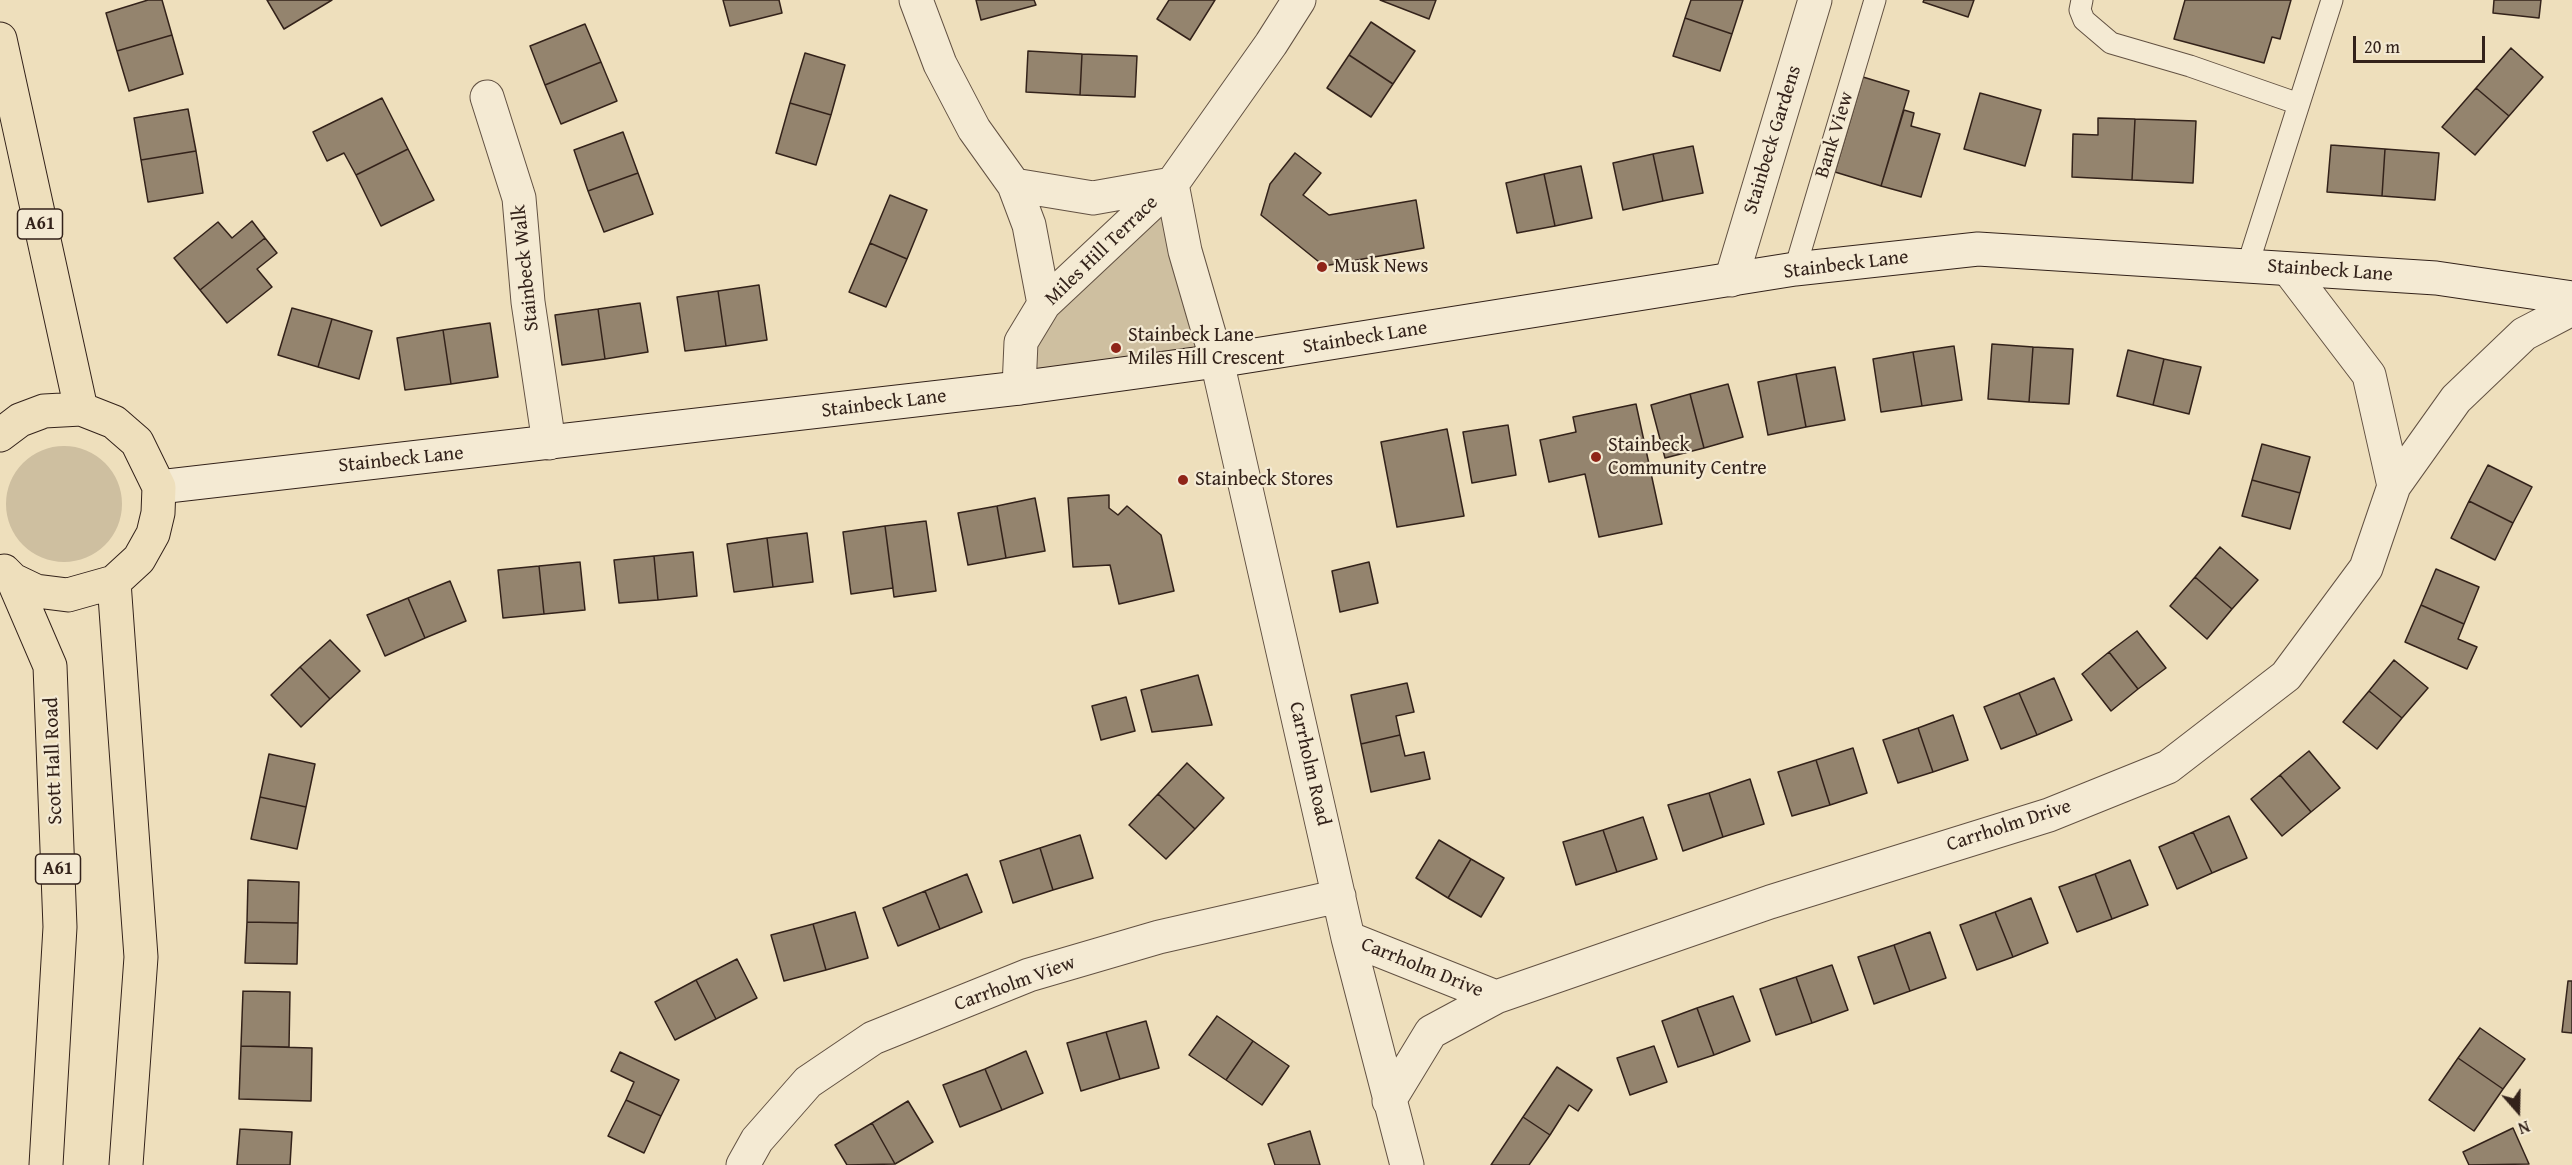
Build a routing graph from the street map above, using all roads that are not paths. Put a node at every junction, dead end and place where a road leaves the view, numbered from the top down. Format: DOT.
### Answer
graph roads {
  1 [pos="916,0"];
  2 [pos="1299,0"];
  3 [pos="1815,0"];
  4 [pos="1875,0"];
  5 [pos="2082,0"];
  6 [pos="2332,0"];
  7 [pos="0,39"];
  8 [pos="487,97"];
  9 [pos="2299,104"];
  10 [pos="1172,184"];
  11 [pos="1014,185"];
  12 [pos="2248,264"];
  13 [pos="1795,269"];
  14 [pos="2289,270"];
  15 [pos="1731,280"];
  16 [pos="2572,298"];
  17 [pos="1044,304"];
  18 [pos="2572,309"];
  19 [pos="1217,361"];
  20 [pos="1019,388"];
  21 [pos="81,409"];
  22 [pos="0,435"];
  23 [pos="549,443"];
  24 [pos="2394,486"];
  25 [pos="159,487"];
  26 [pos="7,574"];
  27 [pos="114,582"];
  28 [pos="1338,896"];
  29 [pos="1348,938"];
  30 [pos="1496,997"];
  31 [pos="1389,1101"];
  32 [pos="46,1165"];
  33 [pos="126,1165"];
  34 [pos="743,1165"];
  35 [pos="1407,1165"];
  1 -- 11 [label="street"];
  2 -- 10 [label="street, Miles Hill Terrace"];
  3 -- 15 [label="street, Stainbeck Gardens"];
  4 -- 13 [label="lane, Bank View"];
  5 -- 9 [label="lane"];
  6 -- 9 [label="lane"];
  7 -- 21 [label="highway, A61"];
  8 -- 23 [label="street, Stainbeck Walk"];
  9 -- 12 [label="lane"];
  10 -- 11 [label="street"];
  10 -- 17 [label="street, Miles Hill Terrace"];
  10 -- 19 [label="street, Miles Hill Terrace"];
  11 -- 17 [label="street"];
  12 -- 13 [label="street, Stainbeck Lane"];
  12 -- 14 [label="street, Stainbeck Lane"];
  13 -- 15 [label="street, Stainbeck Lane"];
  14 -- 16 [label="street, Stainbeck Lane"];
  14 -- 24 [label="street"];
  15 -- 19 [label="street, Stainbeck Lane"];
  17 -- 20 [label="street, Miles Hill Terrace"];
  18 -- 24 [label="street, Carrholm Drive"];
  19 -- 20 [label="street, Stainbeck Lane"];
  19 -- 28 [label="street, Carrholm Road"];
  20 -- 23 [label="street, Stainbeck Lane"];
  21 -- 22 [label="highway, A61"];
  21 -- 25 [label="highway, A61"];
  23 -- 25 [label="street, Stainbeck Lane"];
  24 -- 30 [label="street, Carrholm Drive"];
  25 -- 27 [label="highway, A61"];
  26 -- 27 [label="highway, A61"];
  26 -- 32 [label="highway, Scott Hall Road / A61"];
  27 -- 33 [label="highway"];
  28 -- 29 [label="street, Carrholm Road"];
  28 -- 34 [label="street, Carrholm View"];
  29 -- 30 [label="street, Carrholm Drive"];
  29 -- 31 [label="street, Carrholm Road"];
  30 -- 31 [label="street, Carrholm Drive"];
  31 -- 35 [label="street, Carrholm Road"];
}
